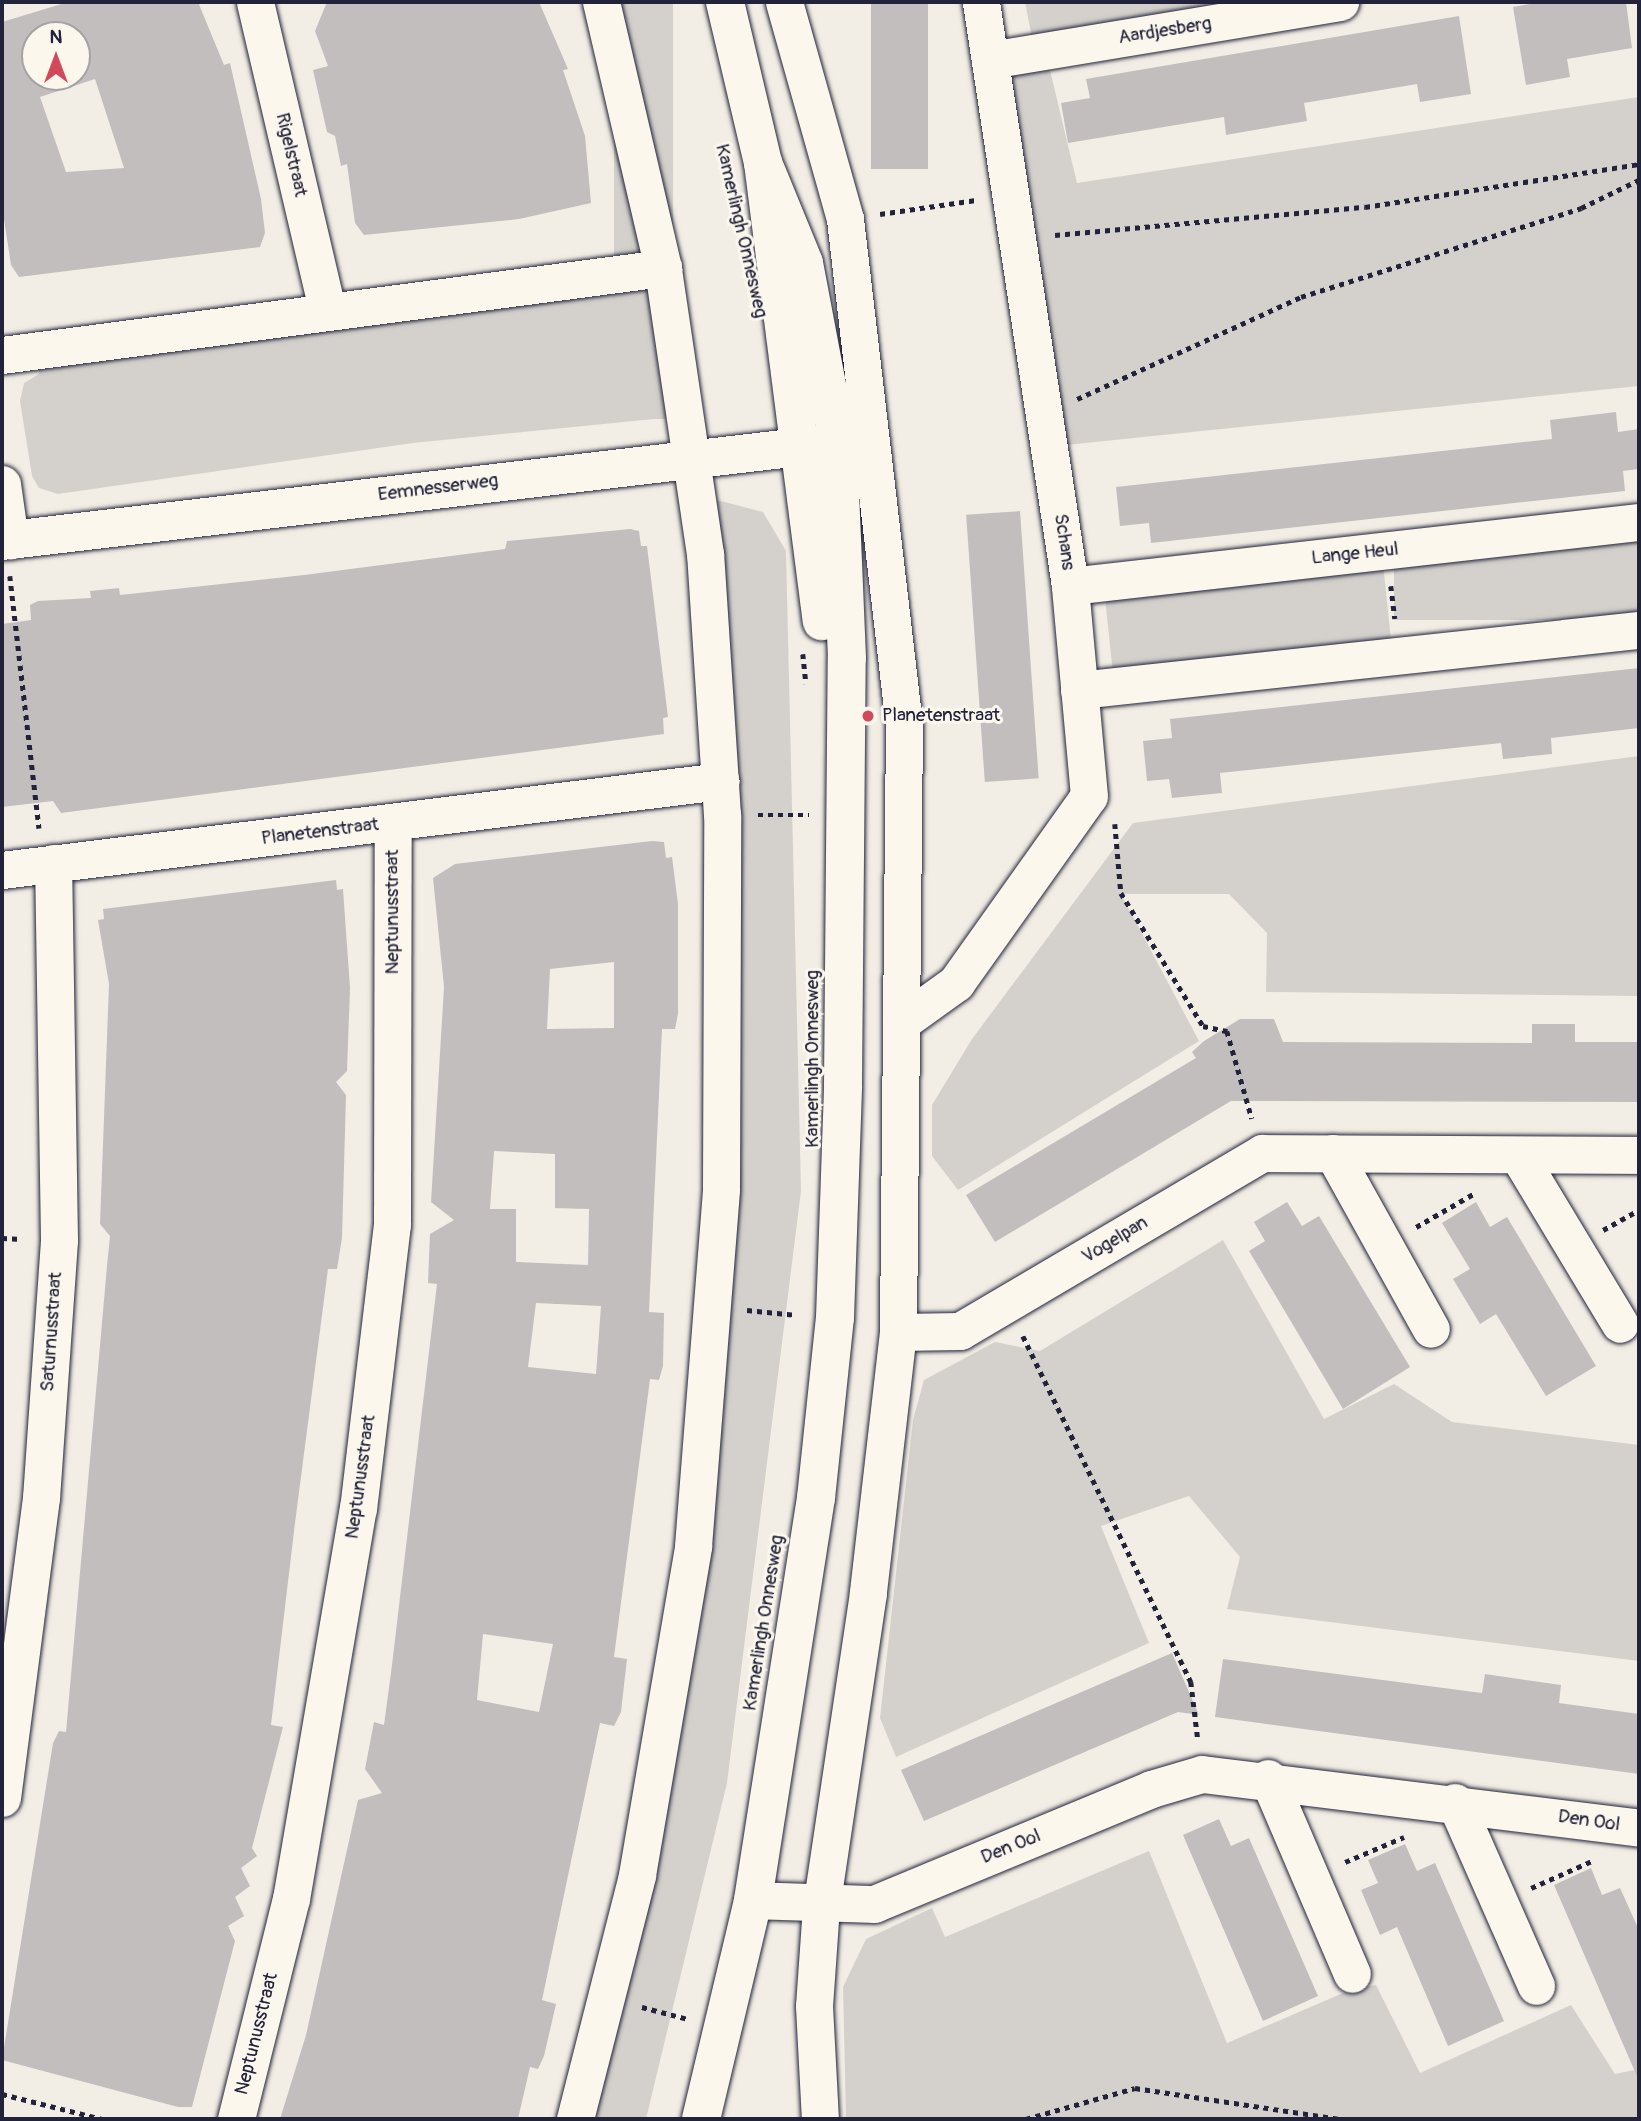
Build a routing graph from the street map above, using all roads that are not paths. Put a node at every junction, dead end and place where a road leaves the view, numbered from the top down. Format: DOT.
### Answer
graph roads {
  1 [pos="255,2"];
  2 [pos="600,2"];
  3 [pos="724,2"];
  4 [pos="785,2"];
  5 [pos="981,2"];
  6 [pos="1340,2"];
  7 [pos="989,60"];
  8 [pos="663,268"];
  9 [pos="327,309"];
  10 [pos="2,355"];
  11 [pos="838,442"];
  12 [pos="691,457"];
  13 [pos="2,484"];
  14 [pos="1639,522"];
  15 [pos="5,541"];
  16 [pos="1070,586"];
  17 [pos="1639,630"];
  18 [pos="1079,690"];
  19 [pos="722,798"];
  20 [pos="393,823"];
  21 [pos="48,864"];
  22 [pos="2,870"];
  23 [pos="906,1019"];
  24 [pos="1333,1153"];
  25 [pos="1639,1155"];
  26 [pos="1521,1159"];
  27 [pos="1620,1324"];
  28 [pos="1431,1329"];
  29 [pos="898,1332"];
  30 [pos="1268,1778"];
  31 [pos="2,1798"];
  32 [pos="1457,1808"];
  33 [pos="1639,1828"];
  34 [pos="753,1900"];
  35 [pos="821,1906"];
  36 [pos="1352,1974"];
  37 [pos="1536,1986"];
  38 [pos="236,2119"];
  39 [pos="575,2119"];
  40 [pos="701,2119"];
  41 [pos="820,2119"];
  1 -- 9 [label="street, Rigelstraat"];
  2 -- 8 [label="street"];
  3 -- 11 [label="main road, Kamerlingh Onnesweg"];
  4 -- 11 [label="street, Kamerlingh Onnesweg"];
  5 -- 7 [label="street, Schans"];
  6 -- 7 [label="street, Aardjesberg"];
  7 -- 16 [label="street, Schans"];
  8 -- 9 [label="street"];
  8 -- 12 [label="street"];
  9 -- 10 [label="street"];
  11 -- 12 [label="main road, Eemnesserweg"];
  11 -- 23 [label="street, Kamerlingh Onnesweg"];
  11 -- 34 [label="main road, Kamerlingh Onnesweg"];
  12 -- 15 [label="main road, Eemnesserweg"];
  12 -- 19 [label="street"];
  13 -- 15 [label="street"];
  14 -- 16 [label="street, Lange Heul"];
  16 -- 18 [label="street, Schans"];
  17 -- 18 [label="street"];
  18 -- 23 [label="street, Schans"];
  19 -- 20 [label="street, Planetenstraat"];
  19 -- 39 [label="street"];
  20 -- 21 [label="street, Planetenstraat"];
  20 -- 38 [label="street, Neptunusstraat"];
  21 -- 22 [label="street, Planetenstraat"];
  21 -- 31 [label="street, Saturnusstraat"];
  23 -- 29 [label="street, Kamerlingh Onnesweg"];
  24 -- 26 [label="street"];
  24 -- 28 [label="street"];
  24 -- 29 [label="street, Vogelpan"];
  25 -- 26 [label="street"];
  26 -- 27 [label="street"];
  29 -- 35 [label="street, Kamerlingh Onnesweg"];
  30 -- 32 [label="street, Den Ool"];
  30 -- 35 [label="street, Den Ool"];
  30 -- 36 [label="street"];
  32 -- 33 [label="street, Den Ool"];
  32 -- 37 [label="street"];
  34 -- 35 [label="street, Den Ool"];
  34 -- 40 [label="main road, Kamerlingh Onnesweg"];
  35 -- 41 [label="street, Kamerlingh Onnesweg"];
}
